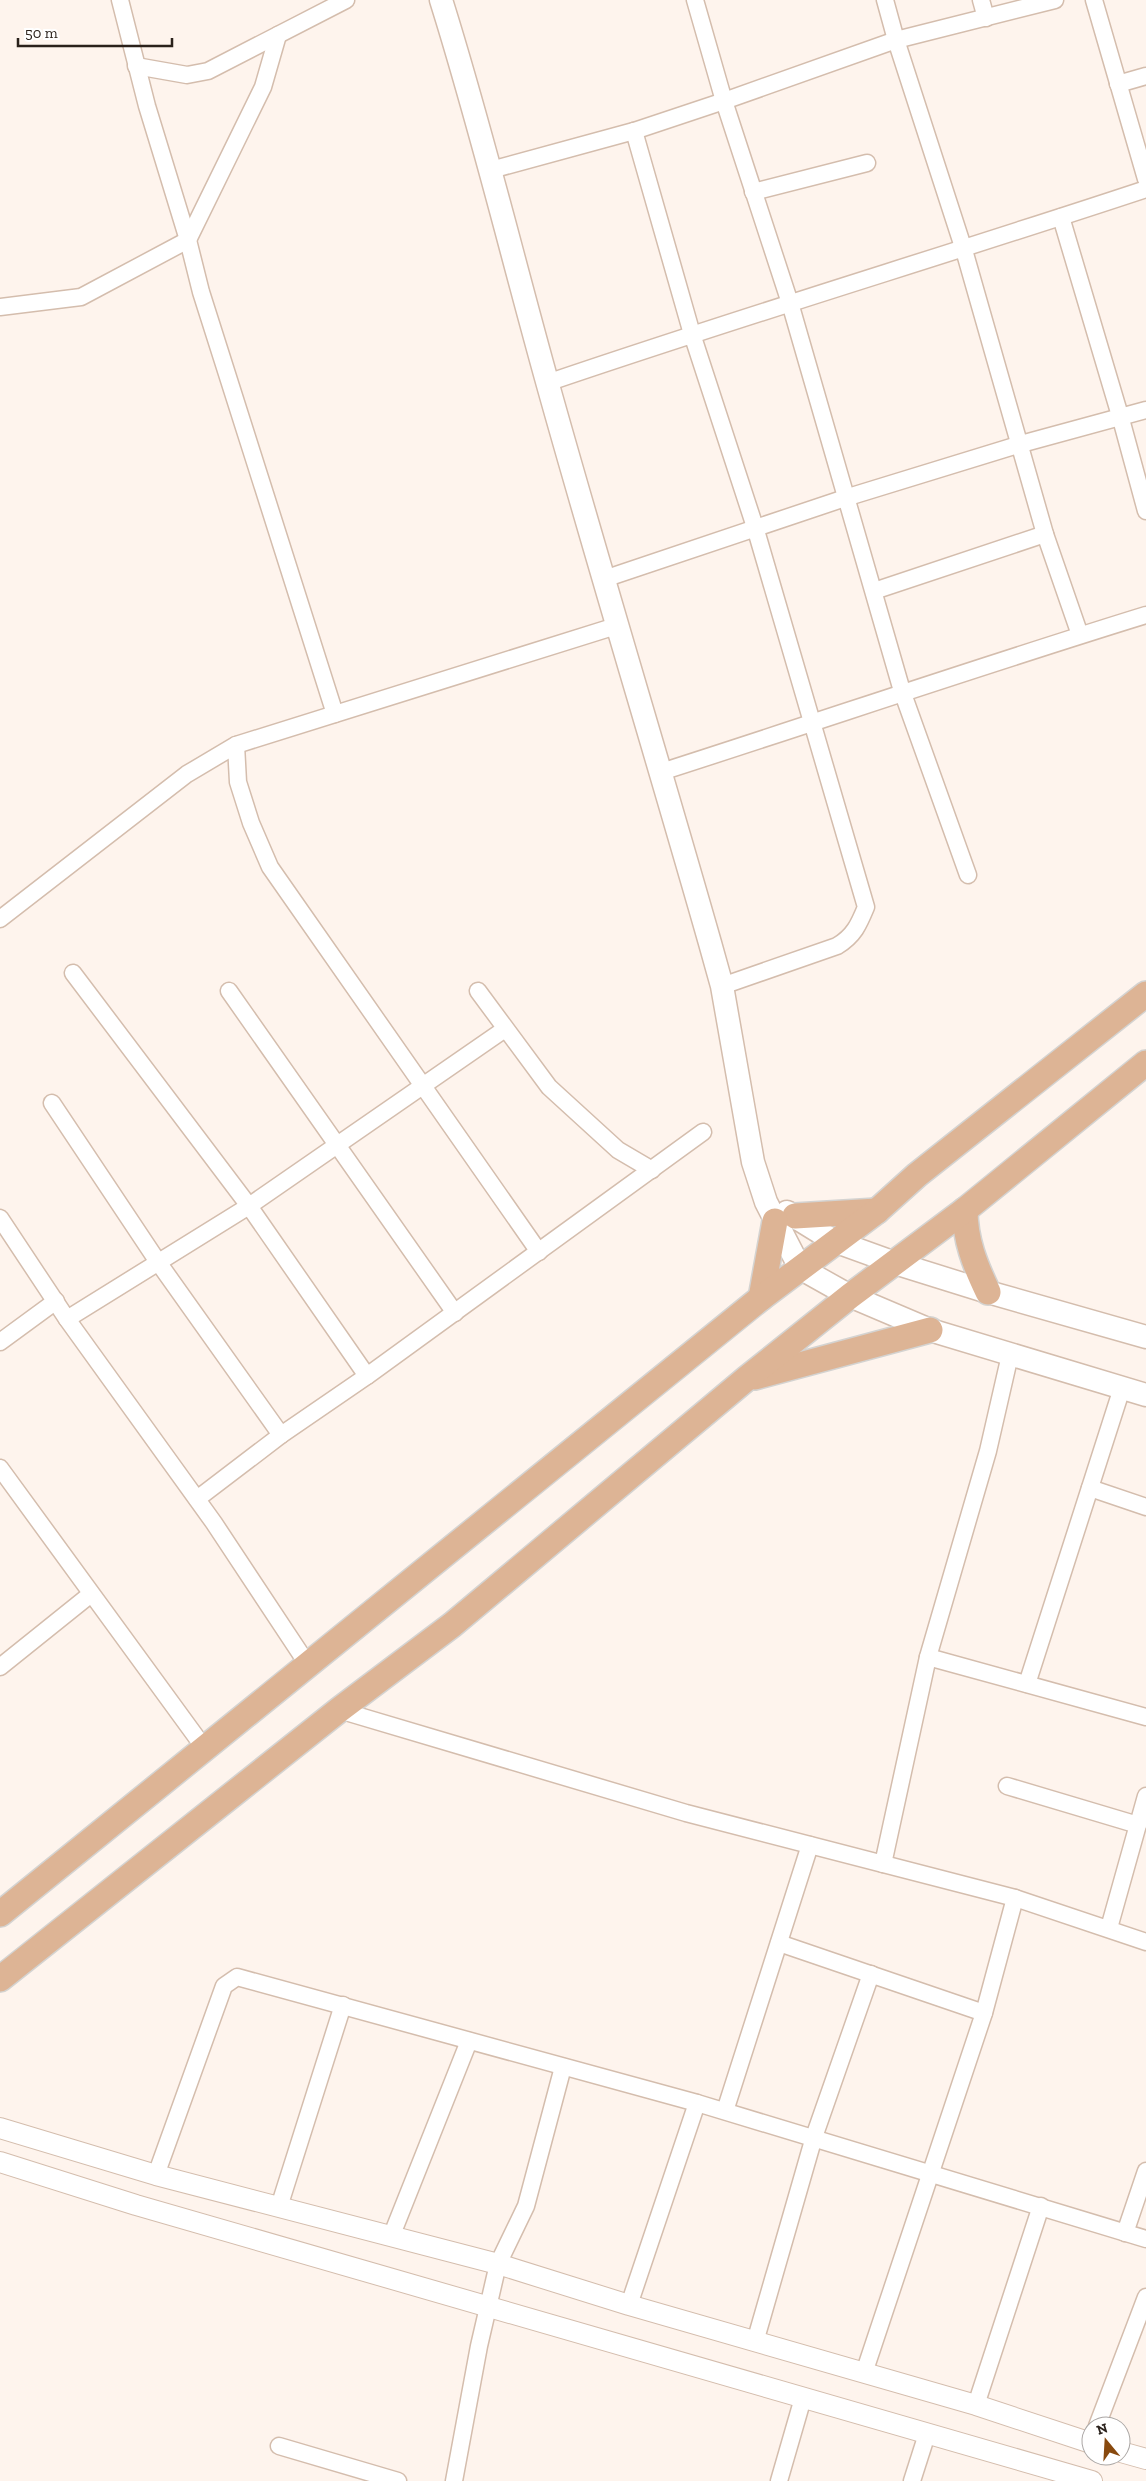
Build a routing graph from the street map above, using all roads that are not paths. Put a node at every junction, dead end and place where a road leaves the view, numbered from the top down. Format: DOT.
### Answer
graph roads {
  1 [pos="120,0"];
  2 [pos="346,0"];
  3 [pos="441,0"];
  4 [pos="695,0"];
  5 [pos="885,0"];
  6 [pos="981,0"];
  7 [pos="1055,0"];
  8 [pos="1094,0"];
  9 [pos="986,18"];
  10 [pos="278,35"];
  11 [pos="896,40"];
  12 [pos="136,66"];
  13 [pos="1146,76"];
  14 [pos="1118,84"];
  15 [pos="724,102"];
  16 [pos="634,131"];
  17 [pos="867,163"];
  18 [pos="491,170"];
  19 [pos="1146,179"];
  20 [pos="1146,189"];
  21 [pos="753,192"];
  22 [pos="1061,217"];
  23 [pos="188,240"];
  24 [pos="964,250"];
  25 [pos="790,303"];
  26 [pos="0,307"];
  27 [pos="692,334"];
  28 [pos="547,383"];
  29 [pos="1146,410"];
  30 [pos="1121,419"];
  31 [pos="1021,444"];
  32 [pos="845,498"];
  33 [pos="1146,510"];
  34 [pos="755,527"];
  35 [pos="1045,534"];
  36 [pos="604,579"];
  37 [pos="874,591"];
  38 [pos="1146,615"];
  39 [pos="616,626"];
  40 [pos="1080,635"];
  41 [pos="902,691"];
  42 [pos="335,714"];
  43 [pos="811,724"];
  44 [pos="236,745"];
  45 [pos="661,772"];
  46 [pos="968,875"];
  47 [pos="0,919"];
  48 [pos="73,973"];
  49 [pos="722,986"];
  50 [pos="229,991"];
  51 [pos="478,991"];
  52 [pos="1146,994"];
  53 [pos="505,1029"];
  54 [pos="1146,1063"];
  55 [pos="424,1085"];
  56 [pos="52,1103"];
  57 [pos="703,1132"];
  58 [pos="337,1145"];
  59 [pos="652,1170"];
  60 [pos="249,1206"];
  61 [pos="965,1210"];
  62 [pos="876,1211"];
  63 [pos="778,1213"];
  64 [pos="0,1218"];
  65 [pos="834,1241"];
  66 [pos="539,1252"];
  67 [pos="158,1262"];
  68 [pos="895,1263"];
  69 [pos="800,1268"];
  70 [pos="988,1292"];
  71 [pos="850,1296"];
  72 [pos="761,1298"];
  73 [pos="56,1302"];
  74 [pos="455,1313"];
  75 [pos="68,1319"];
  76 [pos="930,1330"];
  77 [pos="1146,1337"];
  78 [pos="0,1342"];
  79 [pos="1010,1355"];
  80 [pos="367,1376"];
  81 [pos="746,1379"];
  82 [pos="1122,1388"];
  83 [pos="1146,1395"];
  84 [pos="282,1435"];
  85 [pos="0,1468"];
  86 [pos="1090,1488"];
  87 [pos="197,1499"];
  88 [pos="1146,1507"];
  89 [pos="92,1594"];
  90 [pos="928,1657"];
  91 [pos="2,1662"];
  92 [pos="308,1665"];
  93 [pos="1027,1684"];
  94 [pos="339,1710"];
  95 [pos="1146,1717"];
  96 [pos="205,1750"];
  97 [pos="1007,1786"];
  98 [pos="1146,1796"];
  99 [pos="1138,1825"];
  100 [pos="810,1845"];
  101 [pos="883,1864"];
  102 [pos="1014,1898"];
  103 [pos="0,1914"];
  104 [pos="1109,1928"];
  105 [pos="1146,1942"];
  106 [pos="779,1943"];
  107 [pos="871,1974"];
  108 [pos="0,1980"];
  109 [pos="343,2005"];
  110 [pos="984,2012"];
  111 [pos="469,2041"];
  112 [pos="563,2068"];
  113 [pos="697,2102"];
  114 [pos="725,2111"];
  115 [pos="0,2128"];
  116 [pos="814,2137"];
  117 [pos="0,2162"];
  118 [pos="1146,2171"];
  119 [pos="931,2172"];
  120 [pos="156,2175"];
  121 [pos="1040,2206"];
  122 [pos="279,2207"];
  123 [pos="1125,2233"];
  124 [pos="391,2236"];
  125 [pos="1146,2239"];
  126 [pos="498,2264"];
  127 [pos="1146,2297"];
  128 [pos="629,2305"];
  129 [pos="489,2308"];
  130 [pos="755,2342"];
  131 [pos="864,2373"];
  132 [pos="803,2398"];
  133 [pos="976,2405"];
  134 [pos="1101,2416"];
  135 [pos="927,2434"];
  136 [pos="1081,2440"];
  137 [pos="279,2446"];
  138 [pos="1131,2455"];
  139 [pos="1146,2459"];
  140 [pos="398,2481"];
  141 [pos="454,2481"];
  142 [pos="778,2481"];
  143 [pos="912,2481"];
  144 [pos="1092,2481"];
  1 -- 12 [label="street"];
  2 -- 10 [label="street"];
  3 -- 18 [label="main road"];
  4 -- 15 [label="street"];
  5 -- 11 [label="street"];
  6 -- 9 [label="street"];
  7 -- 9 [label="street"];
  8 -- 14 [label="street"];
  9 -- 11 [label="street"];
  10 -- 12 [label="street"];
  10 -- 23 [label="street"];
  11 -- 15 [label="street"];
  11 -- 24 [label="street"];
  12 -- 23 [label="street"];
  13 -- 14 [label="street"];
  14 -- 19 [label="street"];
  15 -- 16 [label="street"];
  15 -- 21 [label="street"];
  16 -- 18 [label="street"];
  16 -- 27 [label="street"];
  17 -- 21 [label="street"];
  18 -- 28 [label="main road"];
  20 -- 22 [label="street"];
  21 -- 25 [label="street"];
  22 -- 24 [label="street"];
  22 -- 30 [label="street"];
  23 -- 26 [label="street"];
  23 -- 42 [label="street"];
  24 -- 25 [label="street"];
  24 -- 31 [label="street"];
  25 -- 27 [label="street"];
  25 -- 32 [label="street"];
  27 -- 28 [label="street"];
  27 -- 34 [label="street"];
  28 -- 36 [label="main road"];
  29 -- 30 [label="street"];
  30 -- 31 [label="street"];
  30 -- 33 [label="street"];
  31 -- 32 [label="street"];
  31 -- 35 [label="street"];
  32 -- 34 [label="street"];
  32 -- 37 [label="street"];
  34 -- 36 [label="street"];
  34 -- 43 [label="street"];
  35 -- 37 [label="street"];
  35 -- 40 [label="street"];
  36 -- 39 [label="main road"];
  37 -- 41 [label="street"];
  38 -- 40 [label="street"];
  39 -- 42 [label="street"];
  39 -- 45 [label="main road"];
  40 -- 41 [label="street"];
  41 -- 43 [label="street"];
  41 -- 46 [label="street"];
  42 -- 44 [label="street"];
  43 -- 45 [label="street"];
  43 -- 49 [label="street"];
  44 -- 47 [label="street"];
  44 -- 55 [label="street"];
  45 -- 49 [label="main road"];
  48 -- 60 [label="street"];
  49 -- 63 [label="main road"];
  50 -- 58 [label="street"];
  51 -- 53 [label="street"];
  52 -- 62 [label="main road"];
  53 -- 55 [label="street"];
  53 -- 59 [label="street"];
  54 -- 61 [label="main road"];
  55 -- 58 [label="street"];
  55 -- 66 [label="street"];
  56 -- 67 [label="street"];
  57 -- 59 [label="street"];
  58 -- 60 [label="street"];
  58 -- 74 [label="street"];
  59 -- 66 [label="street"];
  60 -- 67 [label="street"];
  60 -- 80 [label="street"];
  61 -- 68 [label="main road"];
  61 -- 70 [label="main road"];
  62 -- 63 [label="main road"];
  62 -- 65 [label="main road"];
  63 -- 65 [label="main road"];
  63 -- 69 [label="main road"];
  63 -- 72 [label="main road"];
  64 -- 73 [label="street"];
  65 -- 68 [label="main road"];
  65 -- 69 [label="main road"];
  66 -- 74 [label="street"];
  67 -- 75 [label="street"];
  67 -- 84 [label="street"];
  68 -- 70 [label="main road"];
  68 -- 71 [label="main road"];
  69 -- 71 [label="main road"];
  69 -- 72 [label="main road"];
  70 -- 77 [label="main road"];
  71 -- 76 [label="main road"];
  71 -- 81 [label="main road"];
  72 -- 92 [label="main road"];
  73 -- 75 [label="street"];
  73 -- 78 [label="street"];
  74 -- 80 [label="street"];
  75 -- 87 [label="street"];
  76 -- 79 [label="main road"];
  76 -- 81 [label="main road"];
  79 -- 82 [label="main road"];
  79 -- 90 [label="street"];
  80 -- 84 [label="street"];
  81 -- 94 [label="main road"];
  82 -- 83 [label="main road"];
  82 -- 86 [label="street"];
  84 -- 87 [label="street"];
  85 -- 89 [label="street"];
  86 -- 88 [label="street"];
  86 -- 93 [label="street"];
  87 -- 92 [label="street"];
  89 -- 91 [label="street"];
  89 -- 96 [label="street"];
  90 -- 93 [label="street"];
  90 -- 101 [label="street"];
  92 -- 96 [label="main road"];
  93 -- 95 [label="street"];
  94 -- 100 [label="street"];
  94 -- 108 [label="main road"];
  96 -- 103 [label="main road"];
  97 -- 99 [label="street"];
  98 -- 99 [label="street"];
  99 -- 104 [label="street"];
  100 -- 101 [label="street"];
  100 -- 106 [label="street"];
  101 -- 102 [label="street"];
  102 -- 104 [label="street"];
  102 -- 110 [label="street"];
  104 -- 105 [label="street"];
  106 -- 107 [label="street"];
  106 -- 114 [label="street"];
  107 -- 110 [label="street"];
  107 -- 116 [label="street"];
  109 -- 111 [label="street"];
  109 -- 120 [label="street"];
  109 -- 122 [label="street"];
  110 -- 119 [label="street"];
  111 -- 112 [label="street"];
  111 -- 124 [label="street"];
  112 -- 113 [label="street"];
  112 -- 126 [label="street"];
  113 -- 114 [label="street"];
  113 -- 128 [label="street"];
  114 -- 116 [label="street"];
  115 -- 120 [label="street"];
  116 -- 119 [label="street"];
  116 -- 130 [label="street"];
  117 -- 129 [label="street"];
  118 -- 123 [label="street"];
  119 -- 121 [label="street"];
  119 -- 131 [label="street"];
  120 -- 122 [label="street"];
  121 -- 123 [label="street"];
  121 -- 133 [label="street"];
  122 -- 124 [label="street"];
  123 -- 125 [label="street"];
  124 -- 126 [label="street"];
  126 -- 128 [label="street"];
  126 -- 129 [label="street"];
  127 -- 134 [label="street"];
  128 -- 130 [label="street"];
  129 -- 132 [label="street"];
  129 -- 141 [label="street"];
  130 -- 131 [label="street"];
  131 -- 133 [label="street"];
  132 -- 135 [label="street"];
  132 -- 142 [label="street"];
  133 -- 136 [label="street"];
  135 -- 143 [label="street"];
  135 -- 144 [label="street"];
  137 -- 140 [label="street"];
  138 -- 139 [label="street"];
}
